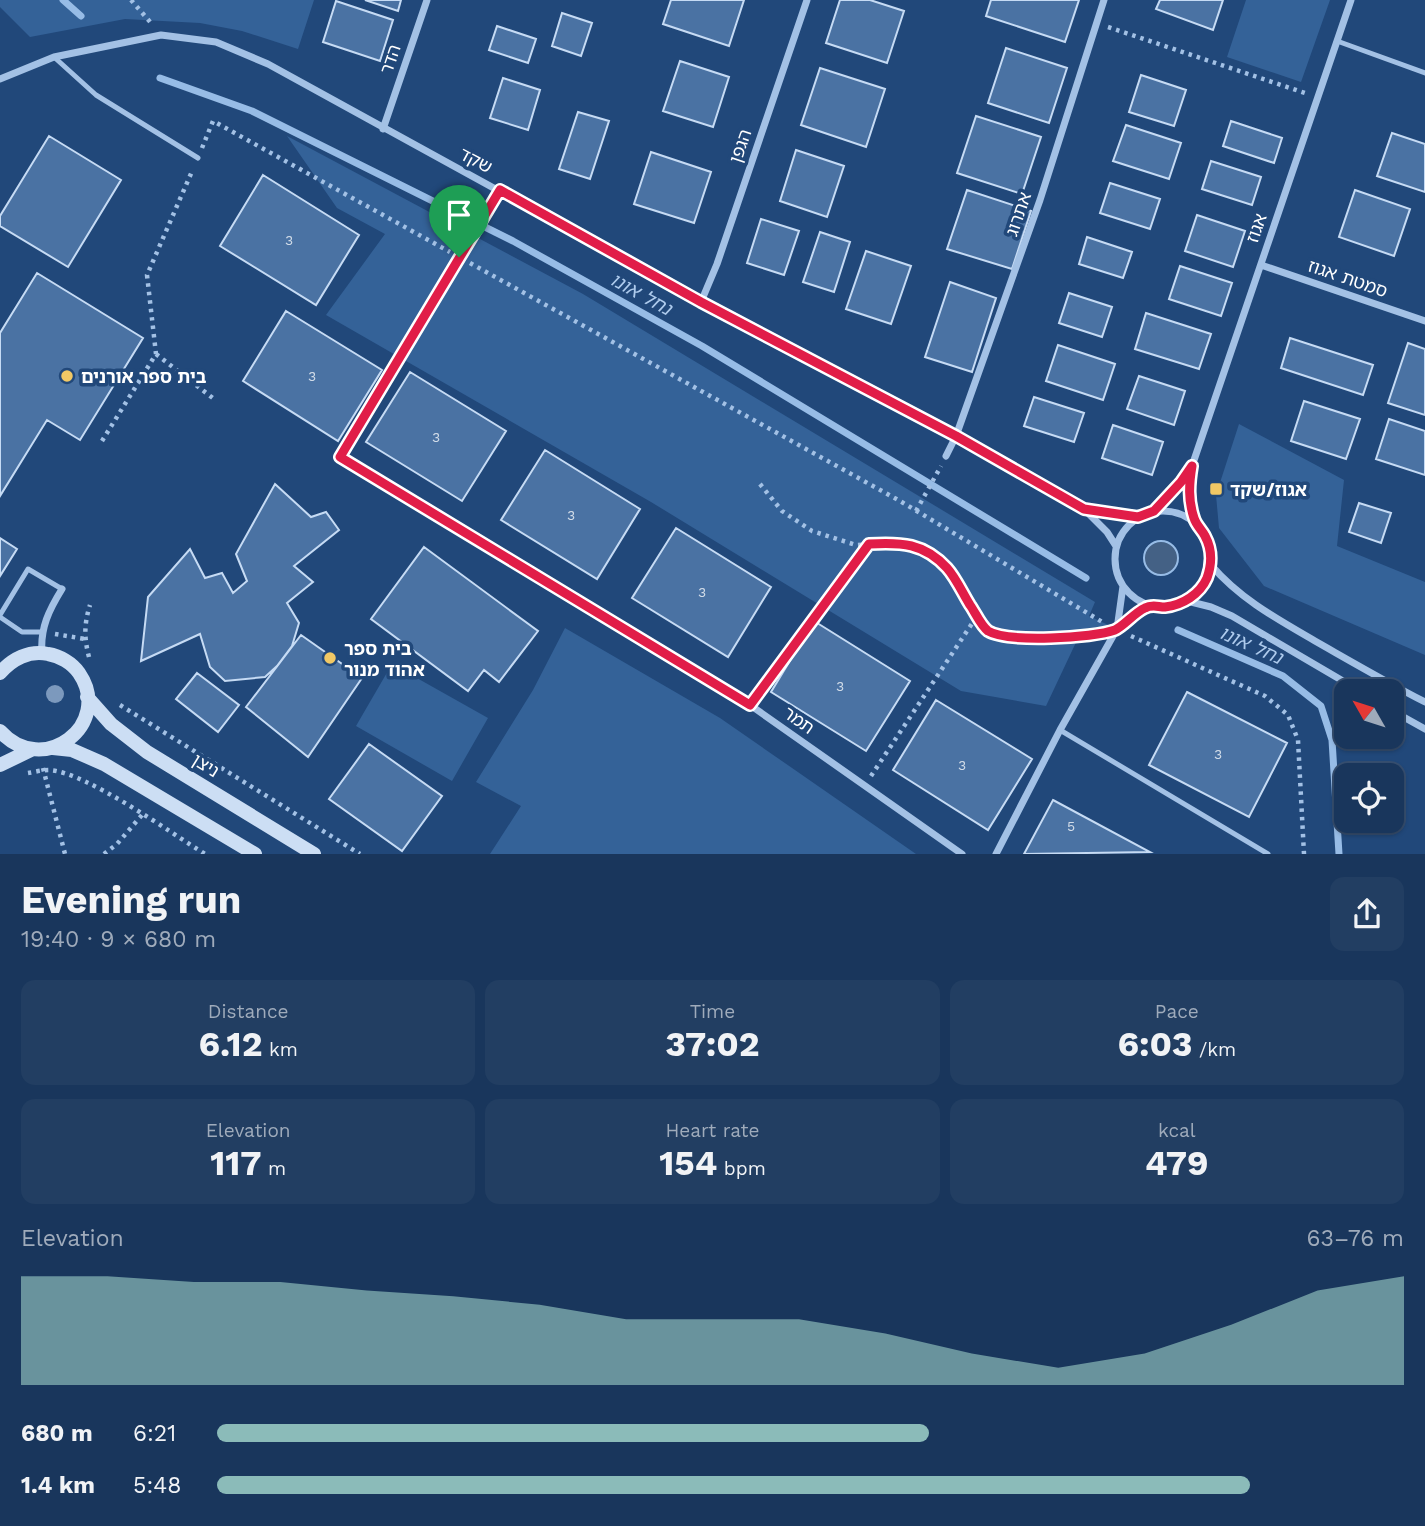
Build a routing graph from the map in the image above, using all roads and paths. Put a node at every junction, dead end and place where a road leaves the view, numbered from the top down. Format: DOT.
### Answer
graph roads {
  1 [pos="131,0"];
  2 [pos="427,0"];
  3 [pos="807,0"];
  4 [pos="1104,0"];
  5 [pos="1351,0"];
  6 [pos="1097,24"];
  7 [pos="161,35"];
  8 [pos="1337,41"];
  9 [pos="54,58"];
  10 [pos="1425,73"];
  11 [pos="0,79"];
  12 [pos="1318,97"];
  13 [pos="383,129"];
  14 [pos="198,158"];
  15 [pos="500,190"];
  16 [pos="459,257"];
  17 [pos="1261,265"];
  18 [pos="701,302"];
  19 [pos="1425,321"];
  20 [pos="156,354"];
  21 [pos="214,399"];
  22 [pos="956,436"];
  23 [pos="102,441"];
  24 [pos="946,456"];
  25 [pos="1192,466"];
  26 [pos="760,484"];
  27 [pos="1084,509"];
  28 [pos="916,511"];
  29 [pos="1154,511"];
  30 [pos="1138,517"];
  31 [pos="1195,522"];
  32 [pos="869,544"];
  33 [pos="1116,546"];
  34 [pos="1211,565"];
  35 [pos="1123,586"];
  36 [pos="62,589"];
  37 [pos="1187,601"];
  38 [pos="90,605"];
  39 [pos="1150,605"];
  40 [pos="0,616"];
  41 [pos="977,616"];
  42 [pos="1117,629"];
  43 [pos="42,632"];
  44 [pos="85,639"];
  45 [pos="41,653"];
  46 [pos="94,669"];
  47 [pos="0,673"];
  48 [pos="1340,679"];
  49 [pos="88,697"];
  50 [pos="116,701"];
  51 [pos="1425,702"];
  52 [pos="750,705"];
  53 [pos="1404,717"];
  54 [pos="1425,729"];
  55 [pos="1060,730"];
  56 [pos="0,731"];
  57 [pos="41,749"];
  58 [pos="0,765"];
  59 [pos="44,770"];
  60 [pos="26,774"];
  61 [pos="865,786"];
  62 [pos="157,794"];
  63 [pos="142,815"];
  64 [pos="65,854"];
  65 [pos="104,854"];
  66 [pos="205,854"];
  67 [pos="255,854"];
  68 [pos="314,854"];
  69 [pos="360,854"];
  70 [pos="962,854"];
  71 [pos="996,854"];
  72 [pos="1268,854"];
  73 [pos="1304,854"];
  1 -- 7 [label="path"];
  2 -- 13 [label="street, הדר"];
  3 -- 18 [label="street, הגפן"];
  4 -- 6 [label="street, אתרוג"];
  5 -- 8 [label="street, אגוז"];
  6 -- 12 [label="path"];
  6 -- 22 [label="street, אתרוג"];
  7 -- 9 [label="street, שקד"];
  7 -- 13 [label="street, שקד"];
  8 -- 10 [label="lane"];
  8 -- 12 [label="street, אגוז"];
  9 -- 11 [label="street, שקד"];
  9 -- 14 [label="lane"];
  12 -- 17 [label="street, אגוז"];
  13 -- 15 [label="street, שקד"];
  14 -- 16 [label="path"];
  14 -- 20 [label="path"];
  15 -- 16 [label="street, תמר"];
  15 -- 18 [label="street, שקד"];
  16 -- 28 [label="path"];
  16 -- 52 [label="street, תמר"];
  17 -- 19 [label="street, סמטת אגוז"];
  17 -- 25 [label="street, אגוז"];
  18 -- 22 [label="street, שקד"];
  20 -- 21 [label="path"];
  20 -- 23 [label="path"];
  22 -- 24 [label="street, אתרוג"];
  22 -- 27 [label="street, שקד"];
  24 -- 28 [label="path"];
  25 -- 29 [label="street, אגוז"];
  25 -- 31 [label="street, אגוז"];
  26 -- 32 [label="path"];
  27 -- 30 [label="street, שקד"];
  27 -- 33 [label="street, שקד"];
  28 -- 42 [label="path"];
  29 -- 30 [label="street"];
  29 -- 31 [label="street"];
  30 -- 33 [label="street"];
  31 -- 34 [label="street"];
  32 -- 41 [label="path"];
  32 -- 52 [label="path"];
  33 -- 35 [label="street"];
  34 -- 37 [label="street"];
  34 -- 51 [label="street"];
  35 -- 39 [label="street"];
  35 -- 42 [label="street"];
  36 -- 40 [label="lane"];
  36 -- 43 [label="street"];
  37 -- 39 [label="street"];
  37 -- 48 [label="street"];
  38 -- 44 [label="path"];
  39 -- 42 [label="street"];
  40 -- 43 [label="lane"];
  41 -- 42 [label="path"];
  41 -- 61 [label="path"];
  42 -- 55 [label="street"];
  42 -- 73 [label="path"];
  43 -- 44 [label="path"];
  43 -- 45 [label="street"];
  44 -- 46 [label="path"];
  45 -- 47 [label="street"];
  45 -- 49 [label="street, ניצן"];
  49 -- 57 [label="street"];
  49 -- 68 [label="street, ניצן"];
  50 -- 69 [label="path"];
  52 -- 61 [label="street, תמר"];
  53 -- 54 [label="street"];
  55 -- 71 [label="street"];
  55 -- 72 [label="lane"];
  56 -- 57 [label="street"];
  57 -- 58 [label="street"];
  57 -- 59 [label="path"];
  57 -- 62 [label="street"];
  59 -- 60 [label="path"];
  59 -- 63 [label="path"];
  59 -- 64 [label="path"];
  61 -- 70 [label="street, תמר"];
  62 -- 63 [label="path"];
  62 -- 67 [label="street"];
  63 -- 65 [label="path"];
  63 -- 66 [label="path"];
}
